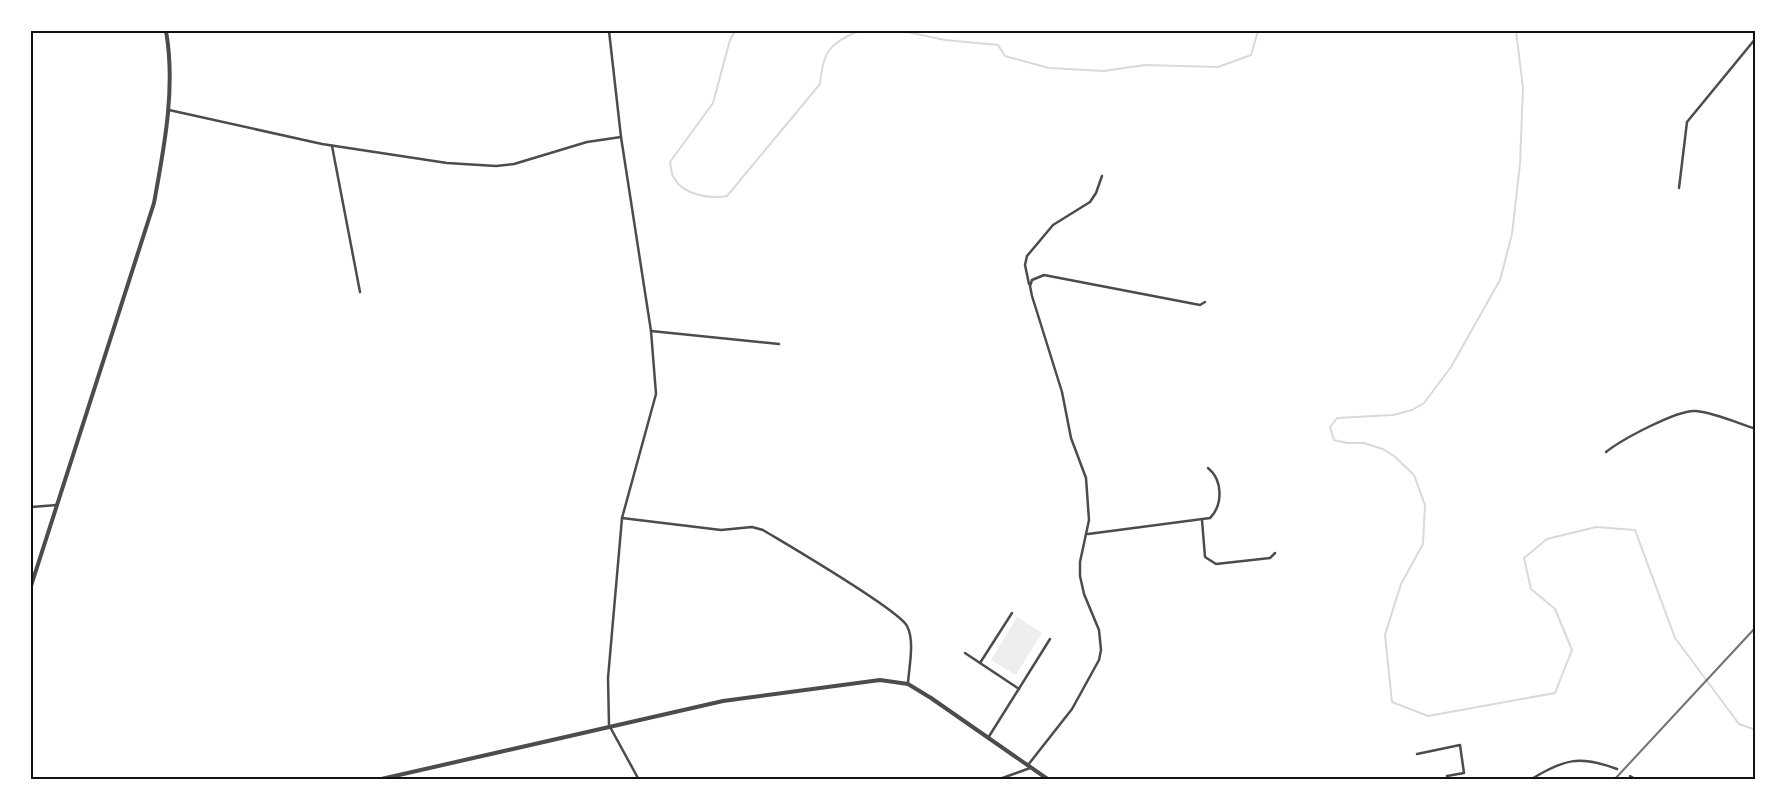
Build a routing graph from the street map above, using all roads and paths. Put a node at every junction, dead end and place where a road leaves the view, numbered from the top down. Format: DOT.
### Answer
graph roads {
  1 [pos="166,31"];
  2 [pos="609,31"];
  3 [pos="1756,38"];
  4 [pos="167,109"];
  5 [pos="621,137"];
  6 [pos="332,146"];
  7 [pos="1102,176"];
  8 [pos="1679,188"];
  9 [pos="1030,286"];
  10 [pos="360,292"];
  11 [pos="1205,302"];
  12 [pos="651,331"];
  13 [pos="779,344"];
  14 [pos="1756,429"];
  15 [pos="1606,452"];
  16 [pos="1208,468"];
  17 [pos="57,505"];
  18 [pos="31,507"];
  19 [pos="622,518"];
  20 [pos="1202,520"];
  21 [pos="1088,534"];
  22 [pos="1275,553"];
  23 [pos="31,586"];
  24 [pos="1012,614"];
  25 [pos="1050,639"];
  26 [pos="965,653"];
  27 [pos="980,663"];
  28 [pos="908,684"];
  29 [pos="1019,689"];
  30 [pos="609,725"];
  31 [pos="988,738"];
  32 [pos="1417,754"];
  33 [pos="1029,766"];
  34 [pos="1617,768"];
  35 [pos="1630,776"];
  36 [pos="377,780"];
  37 [pos="639,780"];
  38 [pos="997,780"];
  39 [pos="1049,780"];
  40 [pos="1448,780"];
  41 [pos="1530,780"];
  42 [pos="1637,780"];
  1 -- 4 [label="street"];
  2 -- 5 [label="street"];
  3 -- 8 [label="street"];
  4 -- 6 [label="street"];
  4 -- 17 [label="street"];
  5 -- 6 [label="street"];
  5 -- 12 [label="street"];
  6 -- 10 [label="street"];
  7 -- 9 [label="street"];
  9 -- 11 [label="street"];
  9 -- 21 [label="street"];
  12 -- 13 [label="street"];
  12 -- 19 [label="street"];
  14 -- 15 [label="street"];
  16 -- 20 [label="street"];
  17 -- 18 [label="street"];
  17 -- 23 [label="street"];
  19 -- 28 [label="street"];
  19 -- 30 [label="street"];
  20 -- 21 [label="street"];
  20 -- 22 [label="street"];
  21 -- 33 [label="street"];
  24 -- 27 [label="street"];
  25 -- 29 [label="street"];
  26 -- 27 [label="street"];
  27 -- 29 [label="street"];
  28 -- 30 [label="street"];
  28 -- 31 [label="street"];
  29 -- 31 [label="street"];
  30 -- 36 [label="street"];
  30 -- 37 [label="street"];
  31 -- 33 [label="street"];
  32 -- 40 [label="street"];
  33 -- 38 [label="street"];
  33 -- 39 [label="street"];
  34 -- 41 [label="street"];
  35 -- 42 [label="street"];
}
